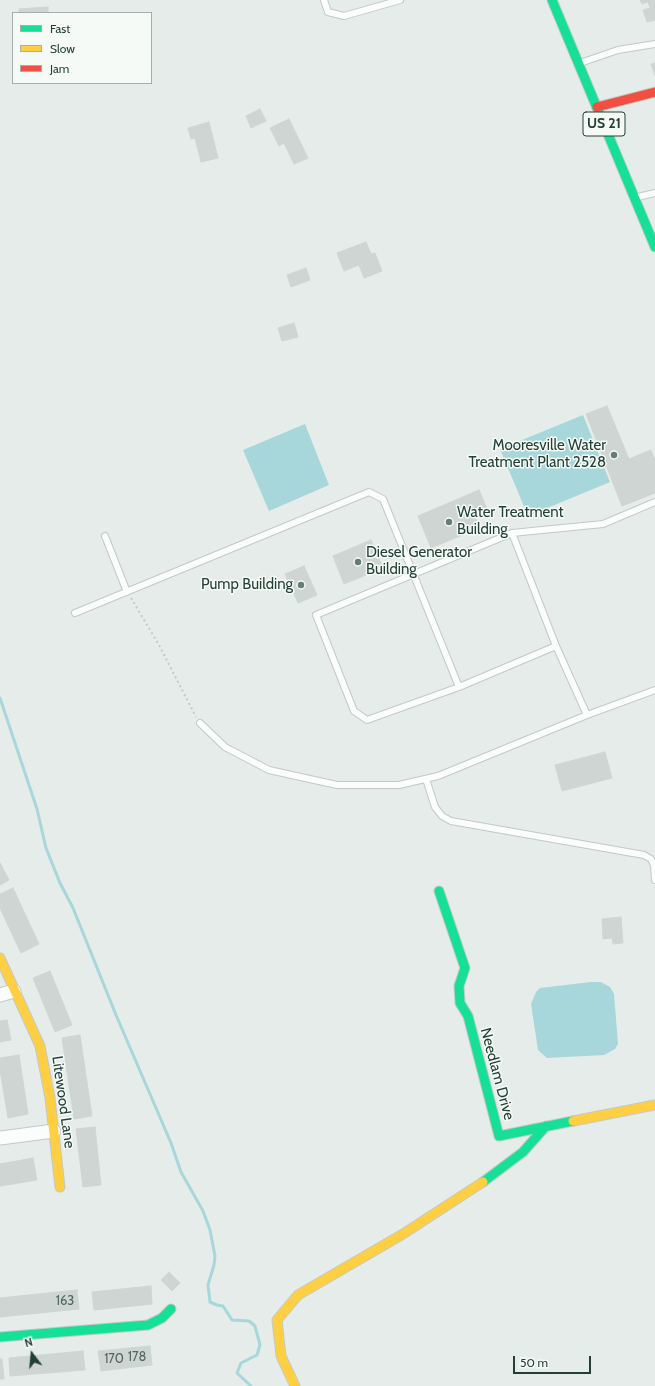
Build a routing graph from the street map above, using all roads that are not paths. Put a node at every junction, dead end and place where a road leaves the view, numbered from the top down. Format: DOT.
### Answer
graph roads {
  1 [pos="324,0"];
  2 [pos="400,0"];
  3 [pos="552,0"];
  4 [pos="655,44"];
  5 [pos="579,64"];
  6 [pos="655,92"];
  7 [pos="597,107"];
  8 [pos="655,193"];
  9 [pos="634,198"];
  10 [pos="655,248"];
  11 [pos="655,502"];
  12 [pos="512,533"];
  13 [pos="105,536"];
  14 [pos="414,574"];
  15 [pos="127,592"];
  16 [pos="75,613"];
  17 [pos="556,646"];
  18 [pos="460,687"];
  19 [pos="655,690"];
  20 [pos="587,715"];
  21 [pos="200,722"];
  22 [pos="426,779"];
  23 [pos="655,880"];
  24 [pos="439,891"];
  25 [pos="0,958"];
  26 [pos="14,991"];
  27 [pos="0,995"];
  28 [pos="655,1105"];
  29 [pos="546,1126"];
  30 [pos="54,1132"];
  31 [pos="0,1138"];
  32 [pos="60,1187"];
  33 [pos="171,1309"];
  34 [pos="0,1337"];
  35 [pos="295,1386"];
  1 -- 2 [label="lane"];
  3 -- 5 [label="street, US 21"];
  4 -- 5 [label="lane"];
  5 -- 7 [label="street, US 21"];
  6 -- 7 [label="street"];
  7 -- 9 [label="street, US 21"];
  8 -- 9 [label="lane"];
  9 -- 10 [label="street, US 21"];
  11 -- 12 [label="lane"];
  12 -- 14 [label="lane"];
  12 -- 17 [label="lane"];
  13 -- 15 [label="lane"];
  14 -- 15 [label="lane"];
  14 -- 18 [label="lane"];
  14 -- 18 [label="lane"];
  15 -- 16 [label="lane"];
  17 -- 18 [label="lane"];
  17 -- 20 [label="lane"];
  19 -- 20 [label="lane"];
  20 -- 22 [label="lane"];
  21 -- 22 [label="lane"];
  22 -- 23 [label="lane"];
  24 -- 29 [label="street, Needlam Drive"];
  25 -- 26 [label="street, Litewood Lane"];
  26 -- 27 [label="street"];
  26 -- 30 [label="street, Litewood Lane"];
  28 -- 29 [label="street, Needlam Drive"];
  29 -- 35 [label="street"];
  30 -- 31 [label="street"];
  30 -- 32 [label="street, Litewood Lane"];
  33 -- 34 [label="street"];
}
